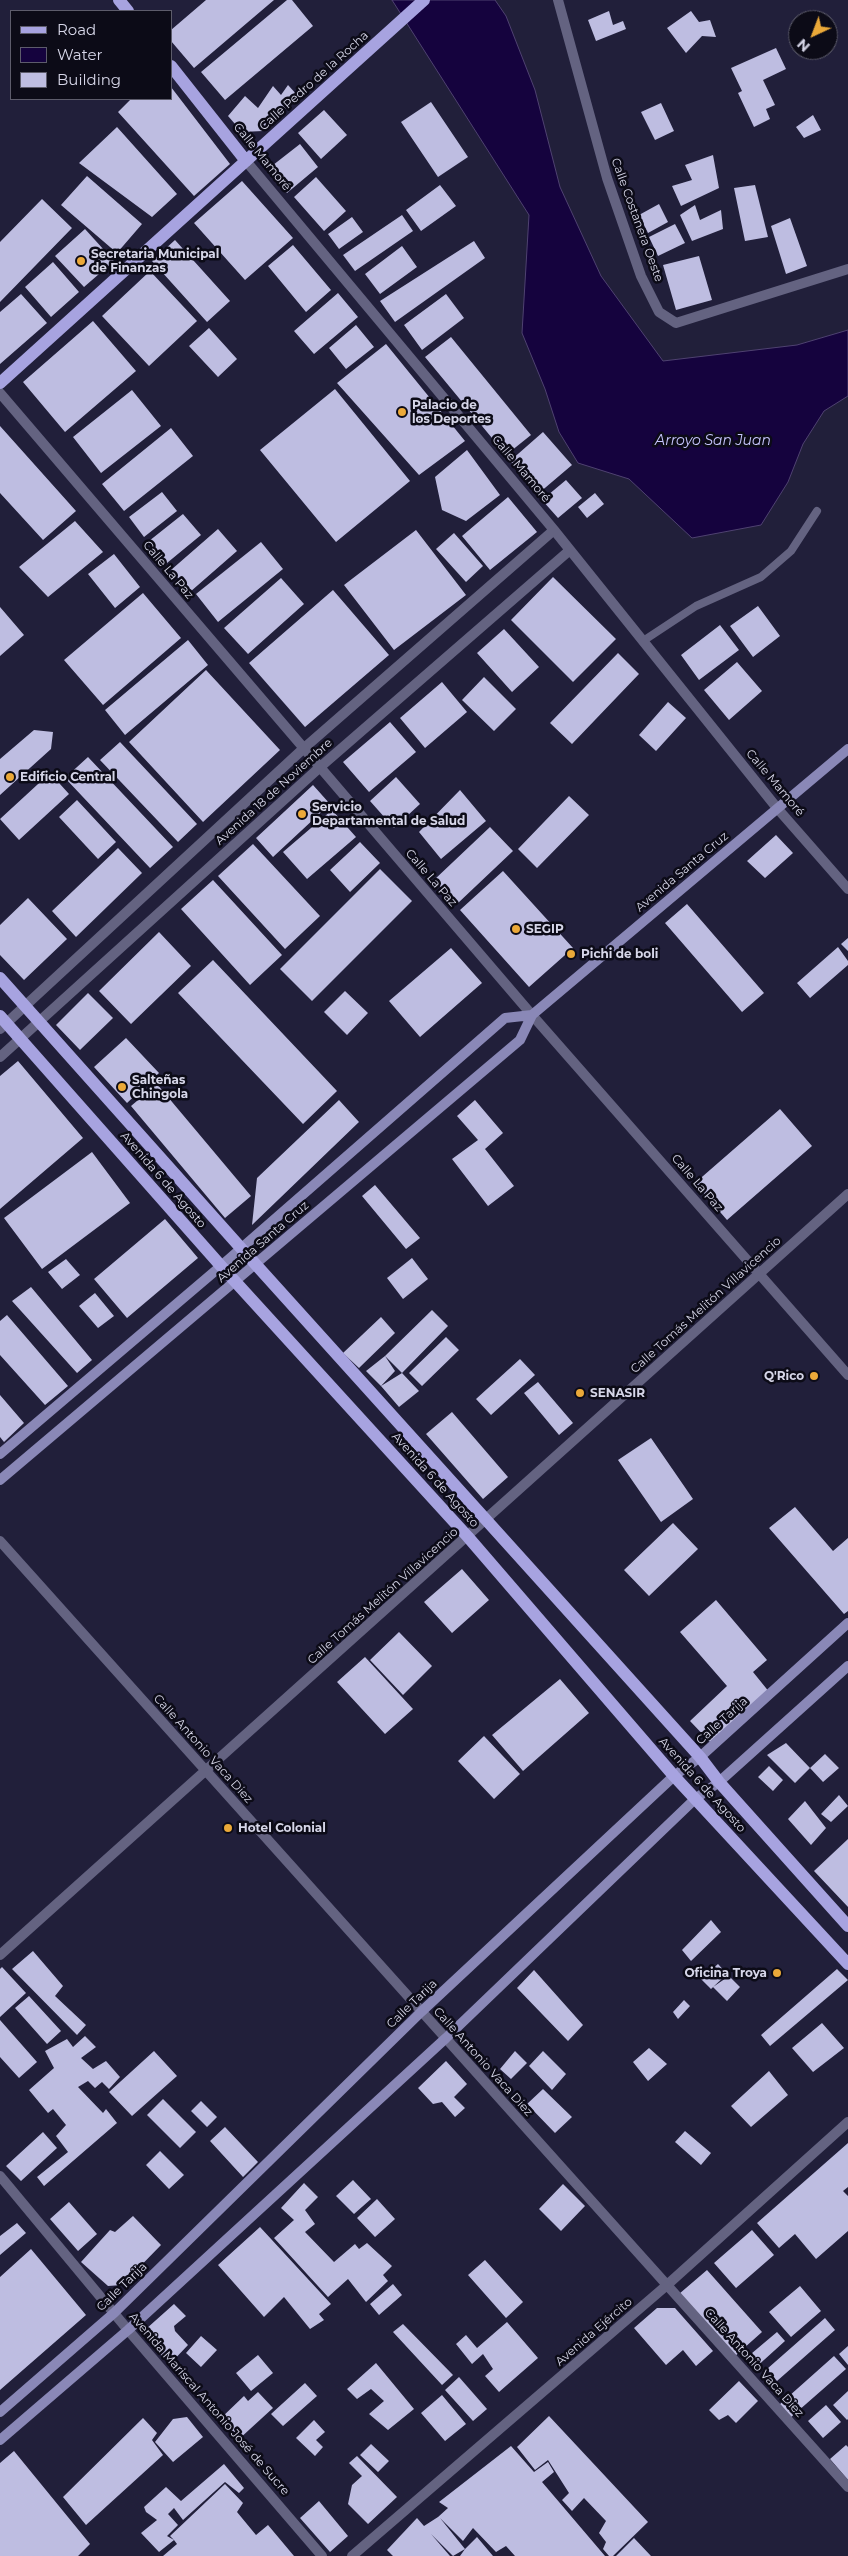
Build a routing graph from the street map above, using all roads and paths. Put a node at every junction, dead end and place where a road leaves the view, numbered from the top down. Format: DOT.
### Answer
graph roads {
  1 [pos="119,0"];
  2 [pos="424,0"];
  3 [pos="558,0"];
  4 [pos="127,10"];
  5 [pos="172,67"];
  6 [pos="246,161"];
  7 [pos="848,269"];
  8 [pos="0,383"];
  9 [pos="0,393"];
  10 [pos="816,511"];
  11 [pos="554,530"];
  12 [pos="570,550"];
  13 [pos="642,641"];
  14 [pos="303,749"];
  15 [pos="848,749"];
  16 [pos="319,768"];
  17 [pos="776,808"];
  18 [pos="848,889"];
  19 [pos="0,978"];
  20 [pos="26,1006"];
  21 [pos="532,1015"];
  22 [pos="39,1021"];
  23 [pos="2,1023"];
  24 [pos="20,1039"];
  25 [pos="0,1058"];
  26 [pos="848,1194"];
  27 [pos="240,1248"];
  28 [pos="256,1265"];
  29 [pos="221,1266"];
  30 [pos="760,1272"];
  31 [pos="236,1282"];
  32 [pos="848,1375"];
  33 [pos="0,1454"];
  34 [pos="0,1480"];
  35 [pos="486,1521"];
  36 [pos="468,1537"];
  37 [pos="0,1541"];
  38 [pos="848,1623"];
  39 [pos="848,1666"];
  40 [pos="700,1757"];
  41 [pos="207,1771"];
  42 [pos="674,1776"];
  43 [pos="719,1782"];
  44 [pos="695,1800"];
  45 [pos="848,1926"];
  46 [pos="0,1955"];
  47 [pos="848,1964"];
  48 [pos="421,2012"];
  49 [pos="446,2038"];
  50 [pos="848,2122"];
  51 [pos="0,2176"];
  52 [pos="667,2285"];
  53 [pos="114,2313"];
  54 [pos="128,2330"];
  55 [pos="0,2412"];
  56 [pos="0,2440"];
  57 [pos="848,2487"];
  58 [pos="322,2556"];
  59 [pos="352,2556"];
  1 -- 4 [label="main road"];
  2 -- 6 [label="main road, Calle Pedro de la Rocha"];
  3 -- 7 [label="street, Calle Costanera Oeste"];
  5 -- 6 [label="main road, Calle Mamoré"];
  6 -- 8 [label="main road, Calle Pedro de la Rocha"];
  6 -- 11 [label="street, Calle Mamoré"];
  9 -- 14 [label="street, Calle La Paz"];
  10 -- 13 [label="lane"];
  11 -- 12 [label="street, Calle Mamoré"];
  11 -- 14 [label="street, Avenida 18 de Noviembre"];
  12 -- 13 [label="street, Calle Mamoré"];
  12 -- 16 [label="street, Avenida 18 de Noviembre"];
  13 -- 17 [label="street, Calle Mamoré"];
  14 -- 16 [label="street, Calle La Paz"];
  14 -- 20 [label="street, Avenida 18 de Noviembre"];
  15 -- 17 [label="street, Avenida Santa Cruz"];
  16 -- 21 [label="street, Calle La Paz"];
  16 -- 22 [label="street, Avenida 18 de Noviembre"];
  17 -- 18 [label="street, Calle Mamoré"];
  17 -- 21 [label="street, Avenida Santa Cruz"];
  19 -- 20 [label="main road, Avenida 6 de Agosto"];
  20 -- 22 [label="main road, Avenida 6 de Agosto"];
  20 -- 23 [label="street, Avenida 18 de Noviembre"];
  21 -- 27 [label="street, Avenida Santa Cruz"];
  21 -- 28 [label="street, Avenida Santa Cruz"];
  21 -- 30 [label="street, Calle La Paz"];
  22 -- 24 [label="street, Avenida 18 de Noviembre"];
  22 -- 27 [label="main road, Avenida 6 de Agosto"];
  23 -- 24 [label="main road, Avenida 6 de Agosto"];
  24 -- 25 [label="street, Avenida 18 de Noviembre"];
  24 -- 29 [label="main road, Avenida 6 de Agosto"];
  26 -- 30 [label="street, Calle Tomás Melitón Villavicencio"];
  27 -- 28 [label="main road, Avenida 6 de Agosto"];
  27 -- 29 [label="street, Avenida Santa Cruz"];
  28 -- 31 [label="street, Avenida Santa Cruz"];
  28 -- 35 [label="main road, Avenida 6 de Agosto"];
  29 -- 31 [label="main road, Avenida 6 de Agosto"];
  29 -- 33 [label="street, Avenida Santa Cruz"];
  30 -- 32 [label="street, Calle La Paz"];
  30 -- 35 [label="street, Calle Tomás Melitón Villavicencio"];
  31 -- 34 [label="street, Avenida Santa Cruz"];
  31 -- 36 [label="main road, Avenida 6 de Agosto"];
  35 -- 36 [label="street, Calle Tomás Melitón Villavicencio"];
  35 -- 40 [label="main road, Avenida 6 de Agosto"];
  36 -- 41 [label="street, Calle Tomás Melitón Villavicencio"];
  36 -- 42 [label="main road, Avenida 6 de Agosto"];
  37 -- 41 [label="street, Calle Antonio Vaca Diez"];
  38 -- 40 [label="street, Calle Tarija"];
  39 -- 43 [label="street"];
  40 -- 42 [label="street, Calle Tarija"];
  40 -- 43 [label="main road, Avenida 6 de Agosto"];
  41 -- 46 [label="street, Calle Tomás Melitón Villavicencio"];
  41 -- 48 [label="street, Calle Antonio Vaca Diez"];
  42 -- 44 [label="main road, Avenida 6 de Agosto"];
  42 -- 48 [label="street, Calle Tarija"];
  43 -- 44 [label="street"];
  43 -- 45 [label="main road, Avenida 6 de Agosto"];
  44 -- 47 [label="main road, Avenida 6 de Agosto"];
  44 -- 49 [label="street"];
  48 -- 49 [label="street, Calle Antonio Vaca Diez"];
  48 -- 53 [label="street, Calle Tarija"];
  49 -- 52 [label="street, Calle Antonio Vaca Diez"];
  49 -- 54 [label="street"];
  50 -- 52 [label="street, Avenida Ejército"];
  51 -- 53 [label="street, Avenida Mariscal Antonio José de Sucre"];
  52 -- 57 [label="street, Calle Antonio Vaca Diez"];
  52 -- 59 [label="street, Avenida Ejército"];
  53 -- 54 [label="street, Avenida Mariscal Antonio José de Sucre"];
  53 -- 55 [label="street, Calle Tarija"];
  54 -- 56 [label="street"];
  54 -- 58 [label="street, Avenida Mariscal Antonio José de Sucre"];
}
